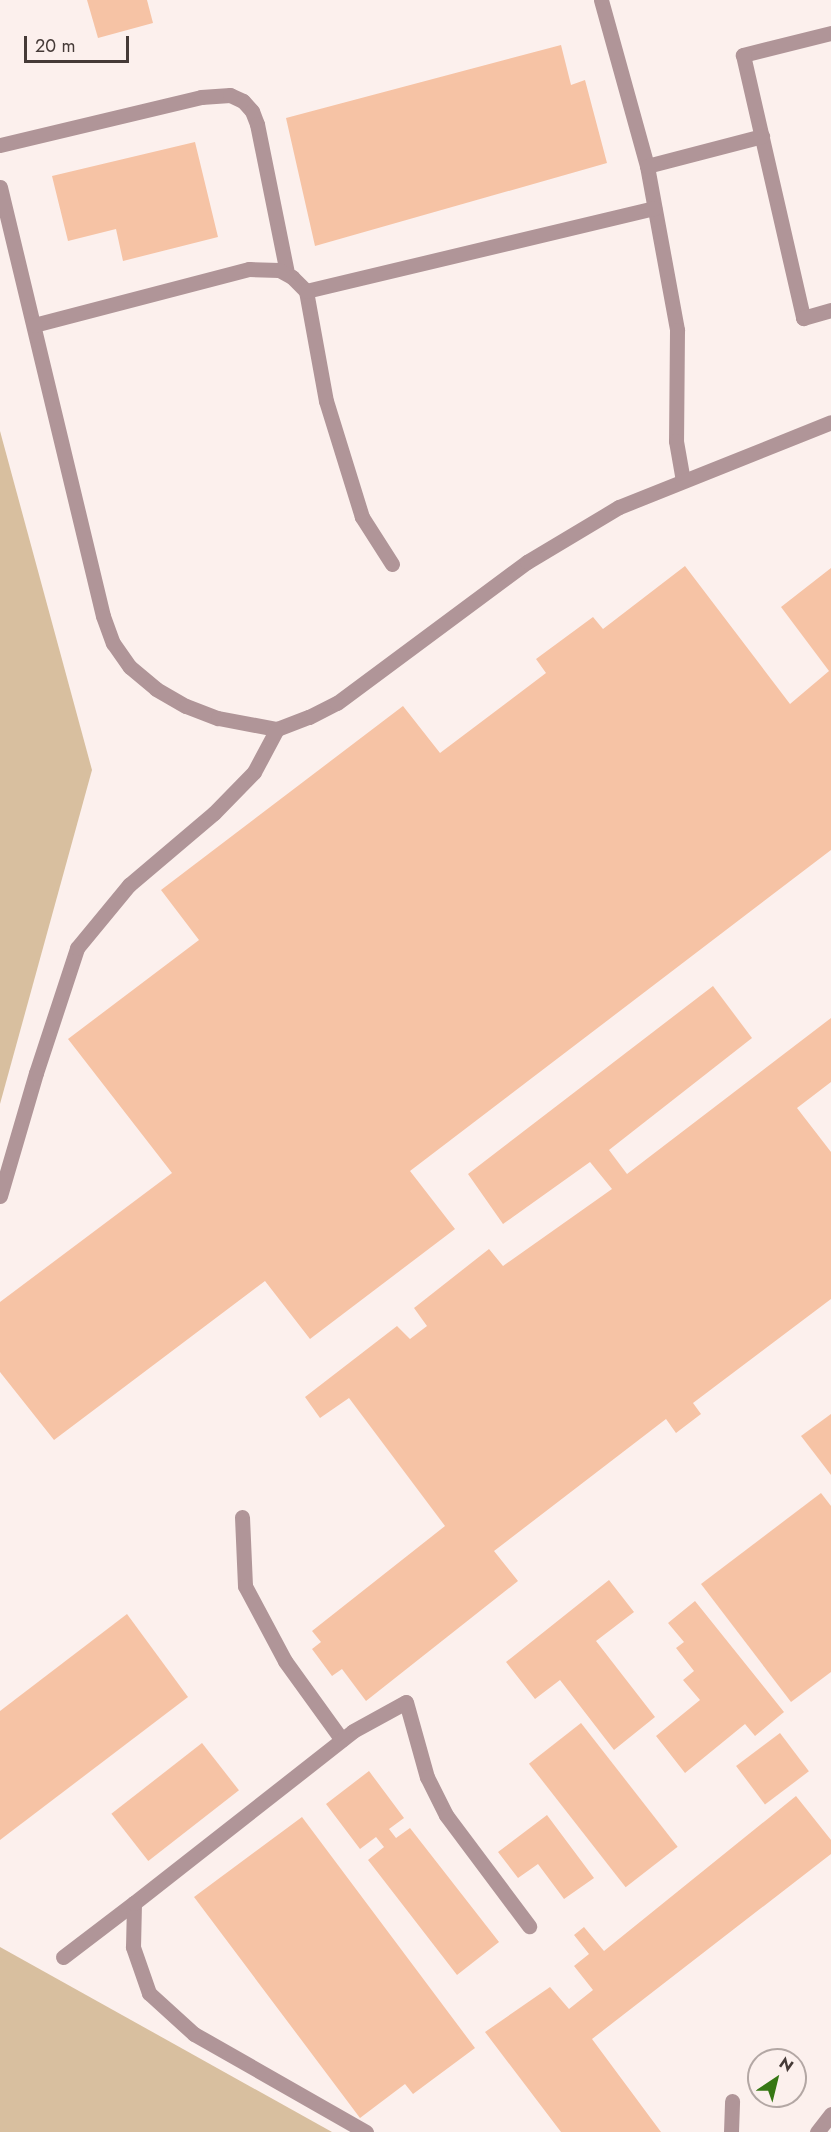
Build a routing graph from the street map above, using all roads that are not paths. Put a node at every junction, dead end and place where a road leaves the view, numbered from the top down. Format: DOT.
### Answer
graph roads {
  1 [pos="602,0"];
  2 [pos="831,33"];
  3 [pos="762,136"];
  4 [pos="0,145"];
  5 [pos="647,166"];
  6 [pos="0,187"];
  7 [pos="654,208"];
  8 [pos="288,273"];
  9 [pos="306,291"];
  10 [pos="831,310"];
  11 [pos="33,325"];
  12 [pos="831,422"];
  13 [pos="683,480"];
  14 [pos="392,564"];
  15 [pos="277,729"];
  16 [pos="0,1196"];
  17 [pos="242,1517"];
  18 [pos="342,1740"];
  19 [pos="134,1903"];
  20 [pos="529,1926"];
  21 [pos="63,1957"];
  22 [pos="732,2101"];
  23 [pos="831,2114"];
  24 [pos="366,2132"];
  25 [pos="730,2132"];
  26 [pos="817,2132"];
  1 -- 5 [label="lane"];
  2 -- 3 [label="lane"];
  3 -- 5 [label="lane"];
  3 -- 10 [label="lane"];
  4 -- 8 [label="lane"];
  5 -- 7 [label="lane"];
  6 -- 11 [label="lane"];
  7 -- 9 [label="lane"];
  7 -- 13 [label="lane"];
  8 -- 9 [label="lane"];
  8 -- 11 [label="lane"];
  9 -- 14 [label="lane"];
  11 -- 15 [label="lane"];
  12 -- 13 [label="lane"];
  13 -- 15 [label="lane"];
  15 -- 16 [label="lane"];
  17 -- 18 [label="lane"];
  18 -- 19 [label="lane"];
  18 -- 20 [label="lane"];
  19 -- 21 [label="lane"];
  19 -- 24 [label="lane"];
  22 -- 25 [label="lane"];
  23 -- 26 [label="lane"];
}
